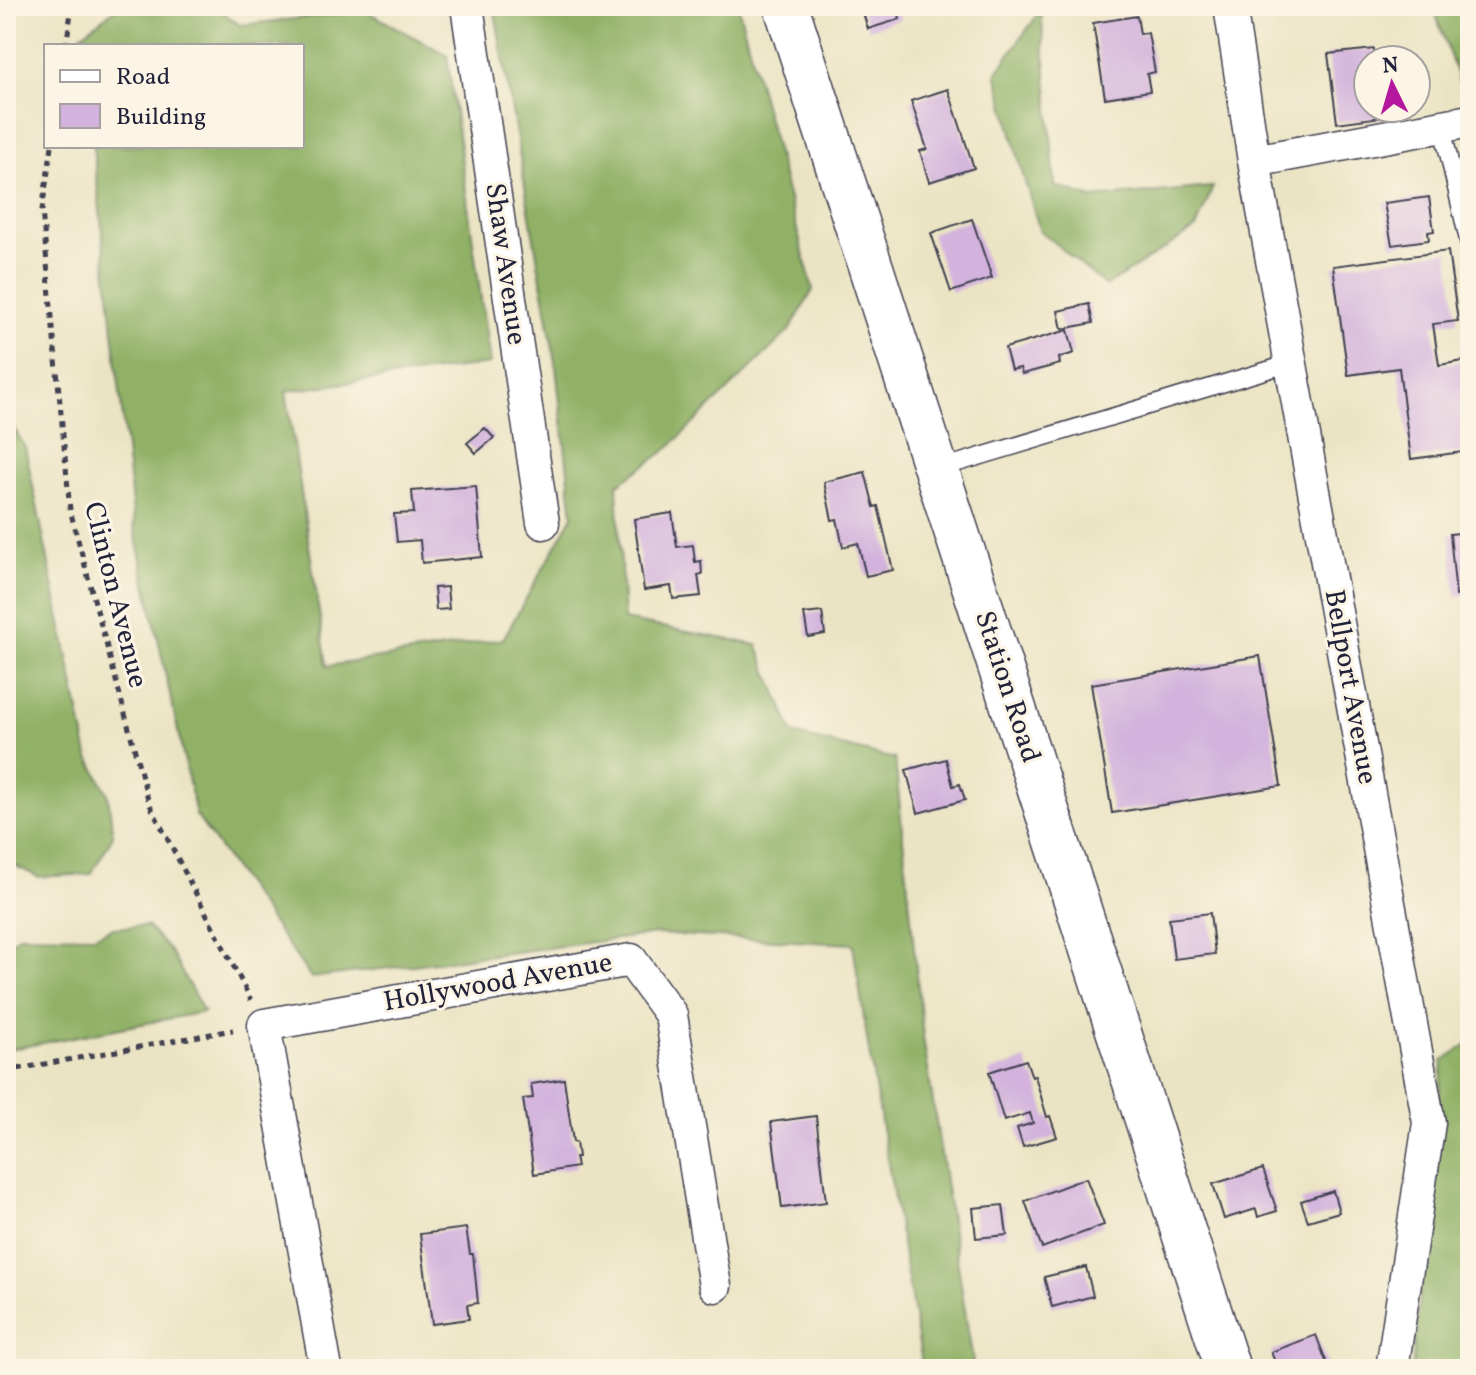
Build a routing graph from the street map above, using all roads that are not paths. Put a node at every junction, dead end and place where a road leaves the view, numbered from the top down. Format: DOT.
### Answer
graph roads {
  1 [pos="467,6"];
  2 [pos="786,6"];
  3 [pos="1230,6"];
  4 [pos="1456,124"];
  5 [pos="1254,161"];
  6 [pos="1470,249"];
  7 [pos="1291,363"];
  8 [pos="936,469"];
  9 [pos="543,523"];
  10 [pos="715,1286"];
  11 [pos="326,1369"];
  12 [pos="1228,1369"];
  13 [pos="1392,1369"];
  1 -- 9 [label="street, Shaw Avenue"];
  2 -- 8 [label="main road, Station Road"];
  3 -- 5 [label="street, Bellport Avenue"];
  4 -- 5 [label="street"];
  4 -- 6 [label="lane"];
  5 -- 7 [label="street, Bellport Avenue"];
  7 -- 8 [label="lane"];
  7 -- 13 [label="street, Bellport Avenue"];
  8 -- 12 [label="main road, Station Road"];
  10 -- 11 [label="street, Hollywood Avenue"];
}
